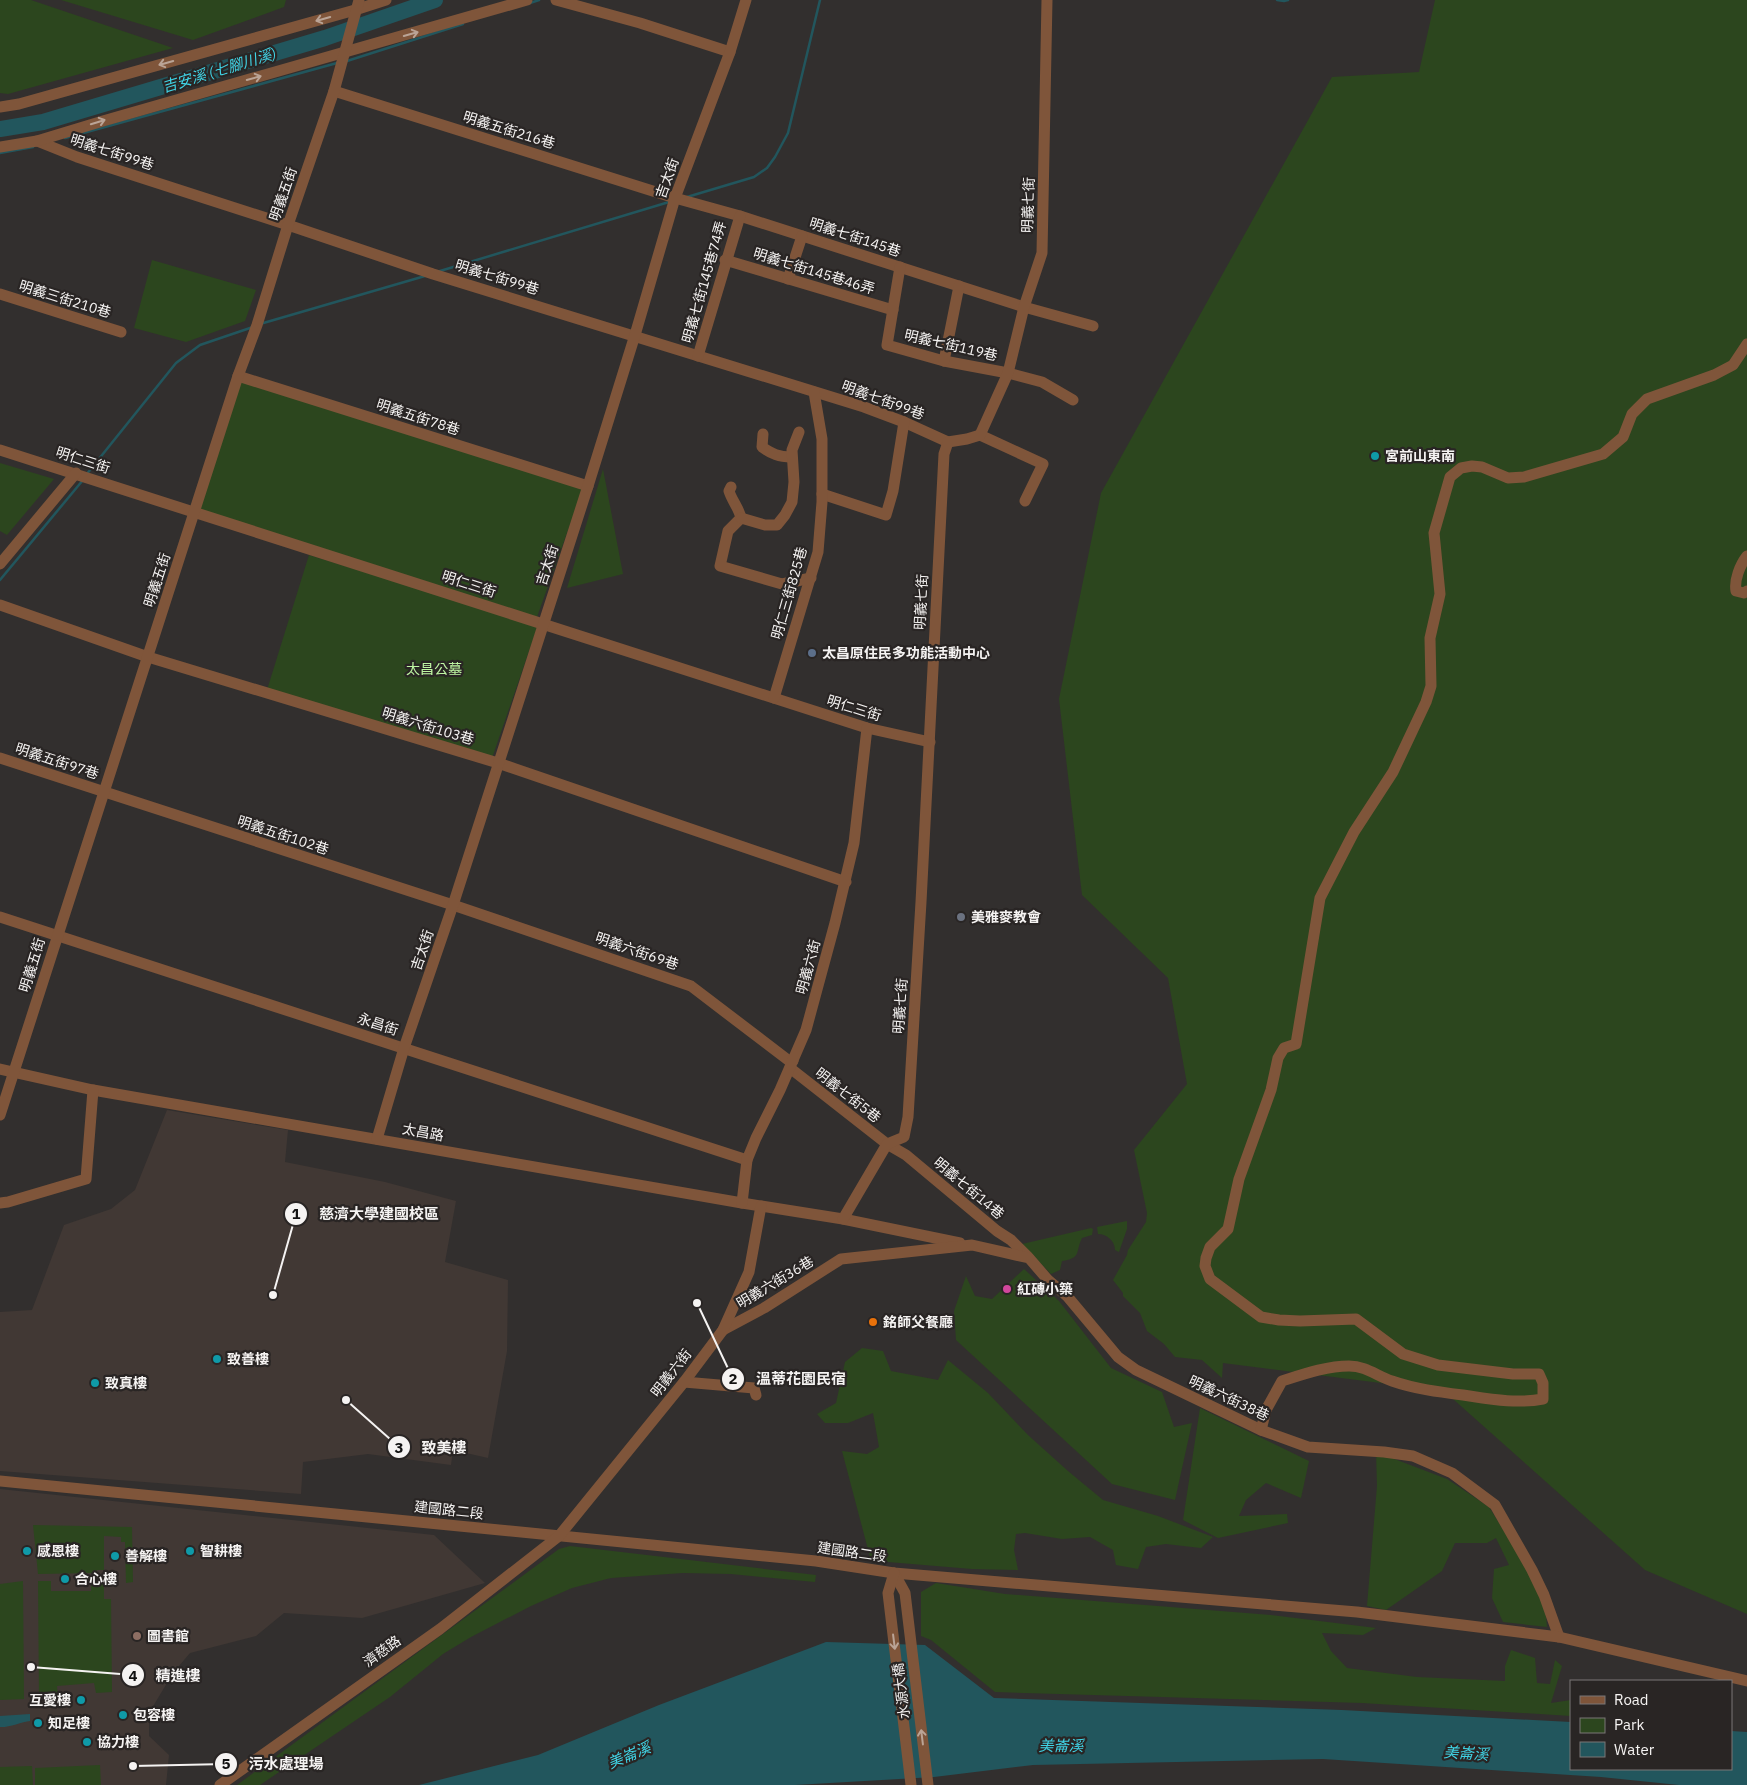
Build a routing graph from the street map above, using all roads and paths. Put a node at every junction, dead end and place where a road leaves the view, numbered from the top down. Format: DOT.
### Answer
graph roads {
  1 [pos="386,0"];
  2 [pos="527,0"];
  3 [pos="556,0"];
  4 [pos="746,0"];
  5 [pos="1047,0"];
  6 [pos="357,5"];
  7 [pos="730,52"];
  8 [pos="344,53"];
  9 [pos="334,91"];
  10 [pos="0,107"];
  11 [pos="37,141"];
  12 [pos="0,147"];
  13 [pos="675,198"];
  14 [pos="740,216"];
  15 [pos="288,224"];
  16 [pos="802,236"];
  17 [pos="726,260"];
  18 [pos="900,267"];
  19 [pos="788,279"];
  20 [pos="959,286"];
  21 [pos="0,294"];
  22 [pos="1024,307"];
  23 [pos="893,310"];
  24 [pos="1093,326"];
  25 [pos="121,332"];
  26 [pos="635,335"];
  27 [pos="1747,344"];
  28 [pos="698,356"];
  29 [pos="944,361"];
  30 [pos="1008,374"];
  31 [pos="238,376"];
  32 [pos="814,392"];
  33 [pos="1073,400"];
  34 [pos="904,422"];
  35 [pos="799,432"];
  36 [pos="763,434"];
  37 [pos="980,435"];
  38 [pos="948,442"];
  39 [pos="0,450"];
  40 [pos="791,457"];
  41 [pos="82,476"];
  42 [pos="588,486"];
  43 [pos="731,487"];
  44 [pos="822,494"];
  45 [pos="1024,501"];
  46 [pos="195,512"];
  47 [pos="741,518"];
  48 [pos="1747,556"];
  49 [pos="0,564"];
  50 [pos="811,578"];
  51 [pos="1747,592"];
  52 [pos="0,605"];
  53 [pos="543,624"];
  54 [pos="148,657"];
  55 [pos="774,698"];
  56 [pos="867,728"];
  57 [pos="930,742"];
  58 [pos="0,758"];
  59 [pos="498,763"];
  60 [pos="104,793"];
  61 [pos="846,882"];
  62 [pos="453,905"];
  63 [pos="0,917"];
  64 [pos="57,935"];
  65 [pos="404,1048"];
  66 [pos="791,1065"];
  67 [pos="0,1069"];
  68 [pos="14,1074"];
  69 [pos="93,1090"];
  70 [pos="0,1116"];
  71 [pos="377,1139"];
  72 [pos="887,1144"];
  73 [pos="747,1160"];
  74 [pos="0,1202"];
  75 [pos="742,1203"];
  76 [pos="761,1206"];
  77 [pos="843,1219"];
  78 [pos="972,1245"];
  79 [pos="1029,1258"];
  80 [pos="723,1330"];
  81 [pos="684,1382"];
  82 [pos="756,1395"];
  83 [pos="1261,1430"];
  84 [pos="0,1481"];
  85 [pos="559,1536"];
  86 [pos="894,1573"];
  87 [pos="1559,1637"];
  88 [pos="1747,1681"];
  89 [pos="220,1785"];
  90 [pos="911,1785"];
  91 [pos="928,1785"];
  1 -- 6 [label="street"];
  8 -- 2 [label="street, one-way"];
  3 -- 7 [label="street"];
  4 -- 7 [label="street, 吉太街"];
  5 -- 22 [label="street, 明義七街"];
  6 -- 8 [label="street, 明義五街"];
  6 -- 10 [label="street, one-way"];
  7 -- 13 [label="street, 吉太街"];
  8 -- 9 [label="street, 明義五街"];
  11 -- 8 [label="street, one-way"];
  9 -- 13 [label="street, 明義五街216巷"];
  9 -- 15 [label="street, 明義五街"];
  11 -- 12 [label="street"];
  11 -- 15 [label="street, 明義七街99巷"];
  13 -- 14 [label="street, 明義七街145巷"];
  13 -- 26 [label="street, 吉太街"];
  14 -- 16 [label="street, 明義七街145巷"];
  14 -- 17 [label="street, 明義七街145巷74弄"];
  15 -- 26 [label="street, 明義七街99巷"];
  15 -- 31 [label="street, 明義五街"];
  16 -- 18 [label="street, 明義七街145巷"];
  16 -- 19 [label="street"];
  17 -- 19 [label="street, 明義七街145巷46弄"];
  17 -- 28 [label="street, 明義七街145巷74弄"];
  18 -- 20 [label="street, 明義七街145巷"];
  18 -- 23 [label="street"];
  19 -- 23 [label="street, 明義七街145巷46弄"];
  20 -- 22 [label="street, 明義七街145巷"];
  20 -- 29 [label="street"];
  21 -- 25 [label="street, 明義三街210巷"];
  22 -- 24 [label="street, 明義七街145巷"];
  22 -- 30 [label="street, 明義七街"];
  23 -- 29 [label="street, 明義七街119巷"];
  26 -- 28 [label="street, 明義七街99巷"];
  26 -- 42 [label="street, 吉太街"];
  27 -- 83 [label="street"];
  28 -- 32 [label="street, 明義七街99巷"];
  29 -- 30 [label="street, 明義七街119巷"];
  30 -- 33 [label="street, 明義七街119巷"];
  30 -- 37 [label="street, 明義七街"];
  31 -- 42 [label="street, 明義五街78巷"];
  31 -- 46 [label="street, 明義五街"];
  32 -- 34 [label="street, 明義七街99巷"];
  32 -- 44 [label="street, 明仁三街825巷"];
  34 -- 38 [label="street, 明義七街99巷"];
  34 -- 44 [label="street"];
  35 -- 40 [label="street"];
  36 -- 40 [label="street"];
  37 -- 38 [label="street"];
  37 -- 45 [label="street"];
  38 -- 57 [label="street, 明義七街"];
  39 -- 41 [label="street, 明仁三街"];
  40 -- 47 [label="street"];
  41 -- 46 [label="street, 明仁三街"];
  41 -- 49 [label="street"];
  42 -- 53 [label="street, 吉太街"];
  43 -- 47 [label="street"];
  44 -- 50 [label="street, 明仁三街825巷"];
  46 -- 53 [label="street, 明仁三街"];
  46 -- 54 [label="street, 明義五街"];
  47 -- 50 [label="street"];
  48 -- 51 [label="street"];
  50 -- 55 [label="street, 明仁三街825巷"];
  52 -- 54 [label="street, 明義六街103巷"];
  53 -- 55 [label="street, 明仁三街"];
  53 -- 59 [label="street, 吉太街"];
  54 -- 59 [label="street, 明義六街103巷"];
  54 -- 60 [label="street, 明義五街"];
  55 -- 56 [label="street, 明仁三街"];
  56 -- 57 [label="street, 明仁三街"];
  56 -- 61 [label="street, 明義六街"];
  57 -- 72 [label="street, 明義七街"];
  58 -- 60 [label="street, 明義五街97巷"];
  59 -- 61 [label="street, 明義六街103巷"];
  59 -- 62 [label="street, 吉太街"];
  60 -- 62 [label="street, 明義五街102巷"];
  60 -- 64 [label="street, 明義五街"];
  61 -- 66 [label="street, 明義六街"];
  62 -- 65 [label="street, 吉太街"];
  62 -- 66 [label="street, 明義六街69巷"];
  63 -- 64 [label="street, 永昌街"];
  64 -- 65 [label="street, 永昌街"];
  64 -- 68 [label="street, 明義五街"];
  65 -- 71 [label="street, 吉太街"];
  65 -- 73 [label="street, 永昌街"];
  66 -- 72 [label="street, 明義七街5巷"];
  66 -- 73 [label="street, 明義六街"];
  67 -- 68 [label="street, 太昌路"];
  68 -- 69 [label="street, 太昌路"];
  68 -- 70 [label="street, 明義五街"];
  69 -- 71 [label="street, 太昌路"];
  69 -- 74 [label="street"];
  71 -- 75 [label="street, 太昌路"];
  72 -- 77 [label="street, 明義七街"];
  72 -- 79 [label="street, 明義七街14巷"];
  73 -- 75 [label="street, 明義六街"];
  75 -- 76 [label="street, 太昌路"];
  76 -- 77 [label="street, 太昌路"];
  76 -- 80 [label="street, 明義六街"];
  77 -- 78 [label="street, 太昌路"];
  78 -- 79 [label="street"];
  78 -- 80 [label="street, 明義六街36巷"];
  79 -- 83 [label="street, 明義六街38巷"];
  80 -- 81 [label="street, 明義六街"];
  81 -- 82 [label="street"];
  81 -- 85 [label="street, 明義六街"];
  83 -- 87 [label="street, 明義六街38巷"];
  84 -- 85 [label="street, 建國路二段"];
  85 -- 86 [label="street, 建國路二段"];
  85 -- 89 [label="street, 濟慈路"];
  86 -- 87 [label="street, 建國路二段"];
  86 -- 90 [label="street, 水源大橋, one-way"];
  91 -- 86 [label="street, 水源大橋, one-way"];
  87 -- 88 [label="street, 建國路二段"];
}
